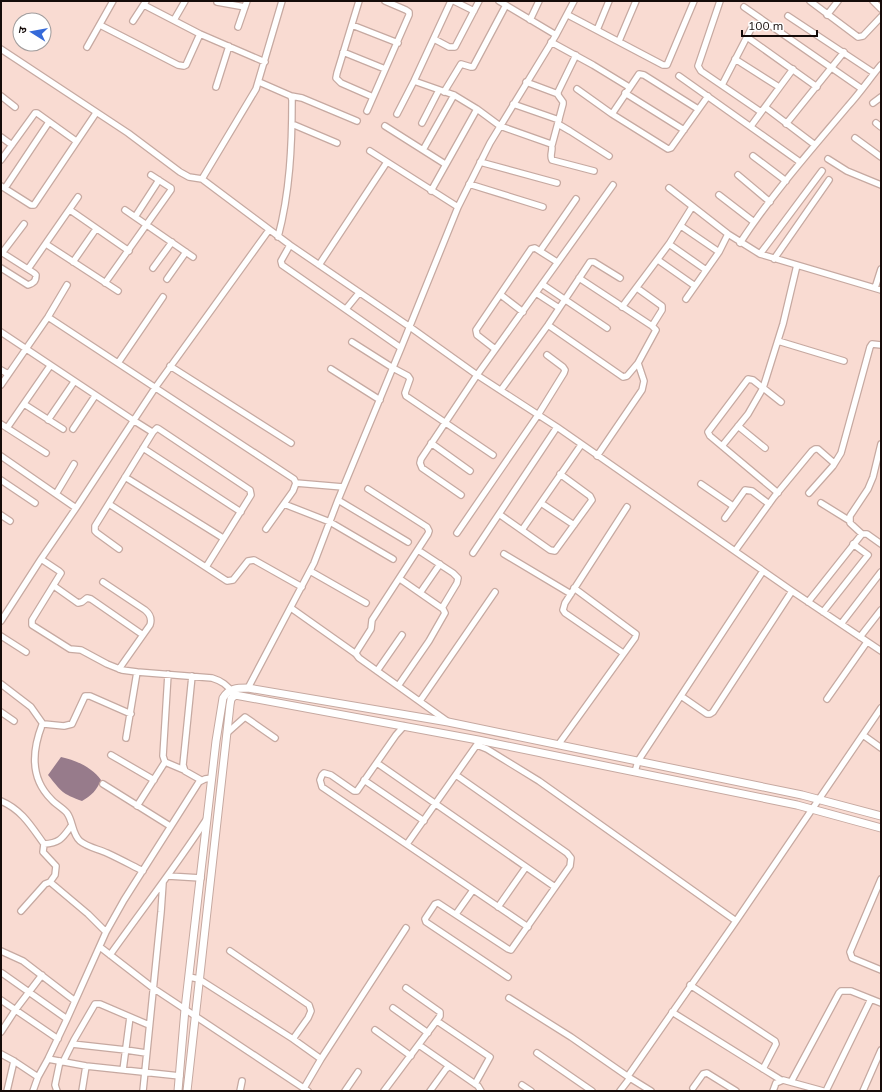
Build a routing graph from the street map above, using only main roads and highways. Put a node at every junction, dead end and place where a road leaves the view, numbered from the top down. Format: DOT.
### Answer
graph roads {
  1 [pos="233,692"];
  2 [pos="465,725"];
  3 [pos="463,738"];
  4 [pos="881,816"];
  5 [pos="207,827"];
  6 [pos="216,828"];
  7 [pos="881,828"];
  8 [pos="178,1091"];
  9 [pos="187,1091"];
  1 -- 2 [label="main road"];
  1 -- 3 [label="main road"];
  1 -- 5 [label="main road"];
  1 -- 6 [label="main road"];
  2 -- 3 [label="main road"];
  2 -- 4 [label="main road"];
  3 -- 7 [label="main road"];
  5 -- 6 [label="main road"];
  5 -- 8 [label="main road"];
  6 -- 9 [label="main road"];
}
